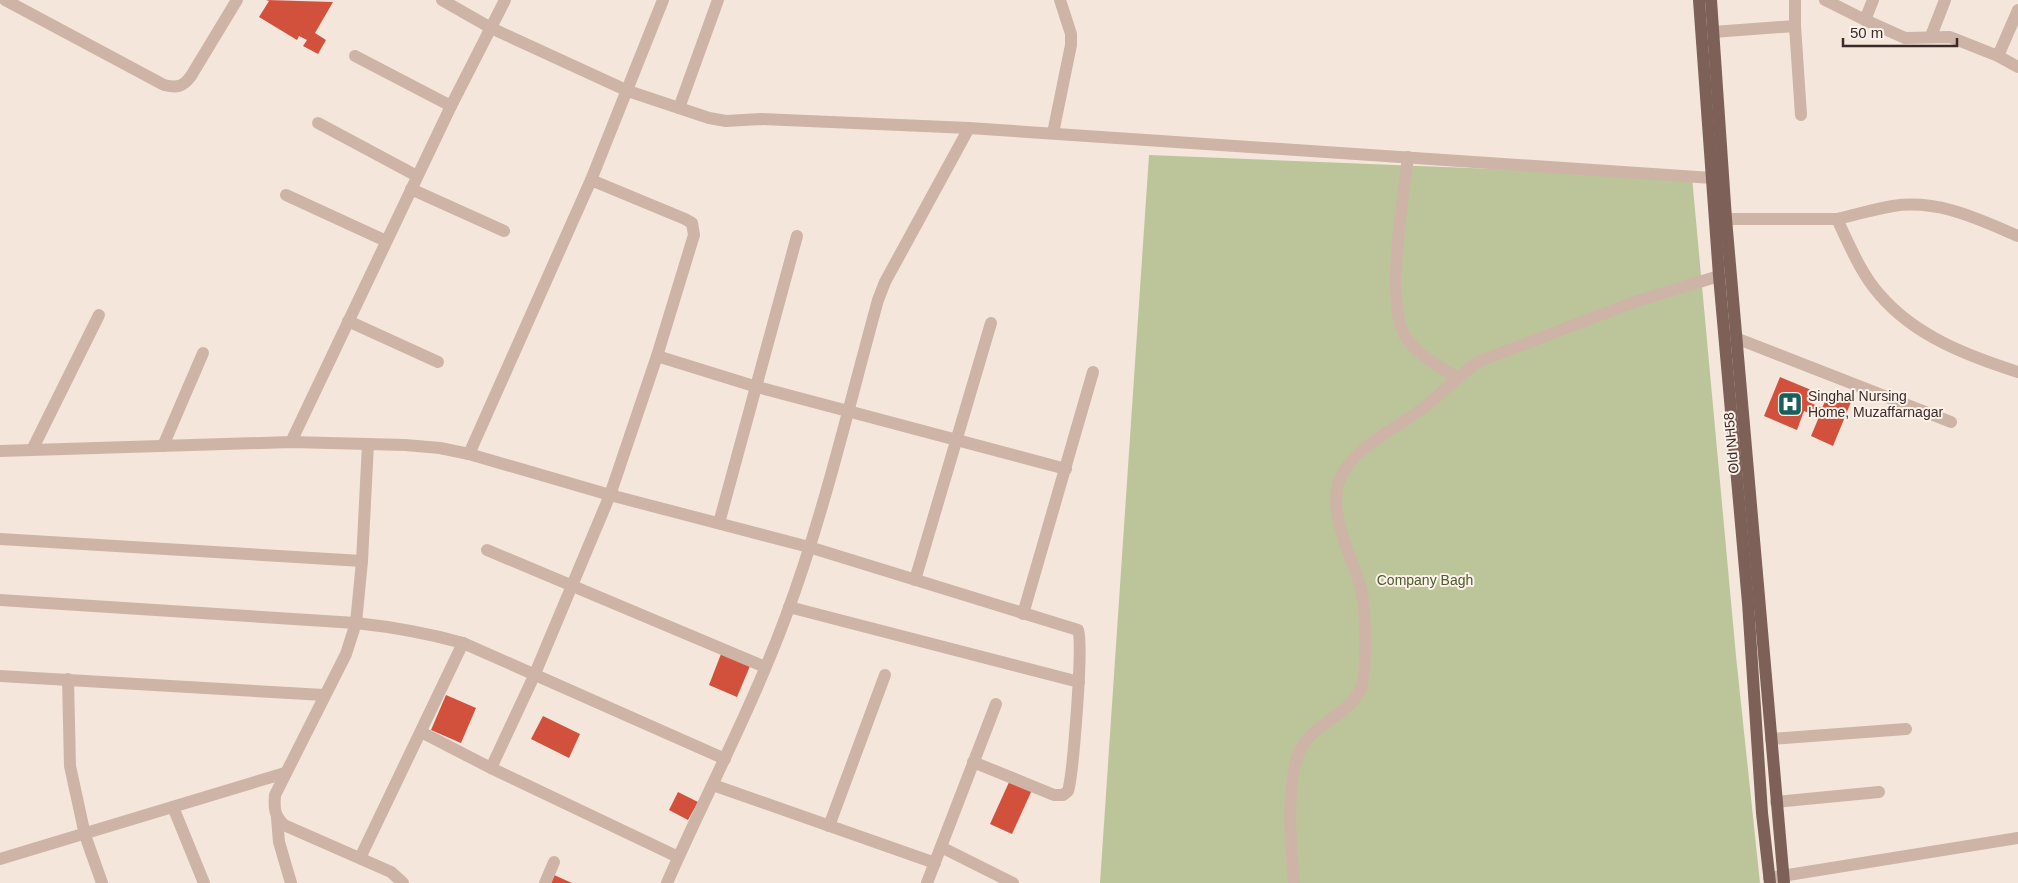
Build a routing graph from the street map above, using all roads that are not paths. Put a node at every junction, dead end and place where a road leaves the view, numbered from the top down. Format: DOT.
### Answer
graph roads {
  1 [pos="5,0"];
  2 [pos="237,0"];
  3 [pos="442,0"];
  4 [pos="505,0"];
  5 [pos="663,0"];
  6 [pos="718,0"];
  7 [pos="1060,0"];
  8 [pos="1699,0"];
  9 [pos="1710,0"];
  10 [pos="1795,0"];
  11 [pos="1825,0"];
  12 [pos="1872,0"];
  13 [pos="1945,0"];
  14 [pos="2018,10"];
  15 [pos="1865,20"];
  16 [pos="1795,26"];
  17 [pos="491,28"];
  18 [pos="1713,32"];
  19 [pos="1931,36"];
  20 [pos="1708,50"];
  21 [pos="355,56"];
  22 [pos="1998,56"];
  23 [pos="2018,67"];
  24 [pos="628,91"];
  25 [pos="451,106"];
  26 [pos="678,108"];
  27 [pos="1801,115"];
  28 [pos="318,123"];
  29 [pos="970,128"];
  30 [pos="1053,134"];
  31 [pos="1408,157"];
  32 [pos="417,176"];
  33 [pos="1712,178"];
  34 [pos="591,180"];
  35 [pos="411,189"];
  36 [pos="286,195"];
  37 [pos="1721,219"];
  38 [pos="1837,219"];
  39 [pos="504,231"];
  40 [pos="797,236"];
  41 [pos="2018,236"];
  42 [pos="386,241"];
  43 [pos="1719,276"];
  44 [pos="99,315"];
  45 [pos="348,321"];
  46 [pos="992,323"];
  47 [pos="1730,335"];
  48 [pos="203,353"];
  49 [pos="657,356"];
  50 [pos="438,362"];
  51 [pos="1093,372"];
  52 [pos="2018,372"];
  53 [pos="1456,377"];
  54 [pos="757,386"];
  55 [pos="847,411"];
  56 [pos="1952,422"];
  57 [pos="957,440"];
  58 [pos="291,442"];
  59 [pos="368,444"];
  60 [pos="164,446"];
  61 [pos="32,450"];
  62 [pos="0,451"];
  63 [pos="469,454"];
  64 [pos="1066,469"];
  65 [pos="610,496"];
  66 [pos="719,523"];
  67 [pos="0,539"];
  68 [pos="809,548"];
  69 [pos="487,550"];
  70 [pos="362,561"];
  71 [pos="915,580"];
  72 [pos="572,586"];
  73 [pos="0,600"];
  74 [pos="789,607"];
  75 [pos="1023,614"];
  76 [pos="356,624"];
  77 [pos="464,643"];
  78 [pos="765,667"];
  79 [pos="885,675"];
  80 [pos="0,676"];
  81 [pos="534,676"];
  82 [pos="68,679"];
  83 [pos="1079,682"];
  84 [pos="324,695"];
  85 [pos="996,704"];
  86 [pos="1906,728"];
  87 [pos="421,732"];
  88 [pos="1771,739"];
  89 [pos="725,760"];
  90 [pos="973,762"];
  91 [pos="491,768"];
  92 [pos="286,773"];
  93 [pos="713,785"];
  94 [pos="1879,792"];
  95 [pos="1776,802"];
  96 [pos="174,807"];
  97 [pos="277,818"];
  98 [pos="829,826"];
  99 [pos="85,835"];
  100 [pos="2018,838"];
  101 [pos="941,847"];
  102 [pos="678,857"];
  103 [pos="360,858"];
  104 [pos="0,859"];
  105 [pos="554,862"];
  106 [pos="935,864"];
  107 [pos="1776,880"];
  108 [pos="102,883"];
  109 [pos="204,883"];
  110 [pos="291,883"];
  111 [pos="403,883"];
  112 [pos="545,883"];
  113 [pos="667,883"];
  114 [pos="927,883"];
  115 [pos="1013,883"];
  116 [pos="1294,883"];
  1 -- 2 [label="street"];
  3 -- 17 [label="street"];
  4 -- 17 [label="street"];
  5 -- 24 [label="street"];
  6 -- 26 [label="street"];
  7 -- 30 [label="street"];
  8 -- 20 [label="main road, Old NH58"];
  9 -- 18 [label="main road, Old NH58"];
  10 -- 16 [label="street"];
  11 -- 15 [label="street"];
  12 -- 15 [label="street"];
  13 -- 19 [label="street"];
  14 -- 22 [label="street"];
  15 -- 19 [label="street"];
  16 -- 18 [label="street"];
  16 -- 27 [label="street"];
  17 -- 24 [label="street"];
  17 -- 25 [label="street"];
  18 -- 20 [label="main road, Old NH58"];
  19 -- 22 [label="street"];
  20 -- 33 [label="main road, Old NH58"];
  20 -- 37 [label="main road, Old NH58"];
  21 -- 25 [label="street"];
  22 -- 23 [label="street"];
  24 -- 26 [label="street"];
  24 -- 34 [label="street"];
  25 -- 32 [label="street"];
  26 -- 29 [label="street"];
  28 -- 32 [label="street"];
  29 -- 30 [label="street"];
  29 -- 55 [label="street"];
  30 -- 31 [label="street"];
  31 -- 33 [label="street"];
  31 -- 53 [label="street"];
  32 -- 35 [label="street"];
  33 -- 37 [label="main road, Old NH58"];
  34 -- 49 [label="street"];
  34 -- 63 [label="street"];
  35 -- 39 [label="street"];
  35 -- 42 [label="street"];
  36 -- 42 [label="street"];
  37 -- 38 [label="street"];
  37 -- 43 [label="main road, Old NH58"];
  37 -- 47 [label="main road, Old NH58"];
  38 -- 41 [label="street"];
  38 -- 52 [label="street"];
  40 -- 54 [label="street"];
  42 -- 45 [label="street"];
  43 -- 47 [label="main road, Old NH58"];
  43 -- 53 [label="street"];
  44 -- 61 [label="street"];
  45 -- 50 [label="street"];
  45 -- 58 [label="street"];
  46 -- 57 [label="street"];
  47 -- 56 [label="street"];
  47 -- 88 [label="main road, Old NH58"];
  47 -- 107 [label="main road, Old NH58"];
  48 -- 60 [label="street"];
  49 -- 54 [label="street"];
  49 -- 65 [label="street"];
  51 -- 64 [label="street"];
  53 -- 116 [label="street"];
  54 -- 55 [label="street"];
  54 -- 66 [label="street"];
  55 -- 57 [label="street"];
  55 -- 68 [label="street"];
  57 -- 64 [label="street"];
  57 -- 71 [label="street"];
  58 -- 59 [label="street"];
  58 -- 60 [label="street"];
  59 -- 63 [label="street"];
  59 -- 70 [label="street"];
  60 -- 61 [label="street"];
  61 -- 62 [label="street"];
  63 -- 65 [label="street"];
  64 -- 75 [label="street"];
  65 -- 66 [label="street"];
  65 -- 72 [label="street"];
  66 -- 68 [label="street"];
  67 -- 70 [label="street"];
  68 -- 71 [label="street"];
  68 -- 74 [label="street"];
  69 -- 72 [label="street"];
  70 -- 76 [label="street"];
  71 -- 75 [label="street"];
  72 -- 78 [label="street"];
  72 -- 81 [label="street"];
  73 -- 76 [label="street"];
  74 -- 78 [label="street"];
  74 -- 83 [label="street"];
  75 -- 83 [label="street"];
  76 -- 77 [label="street"];
  76 -- 84 [label="street"];
  77 -- 81 [label="street"];
  77 -- 87 [label="street"];
  78 -- 89 [label="street"];
  79 -- 98 [label="street"];
  80 -- 82 [label="street"];
  81 -- 89 [label="street"];
  81 -- 91 [label="street"];
  82 -- 84 [label="street"];
  82 -- 99 [label="street"];
  83 -- 90 [label="street"];
  84 -- 92 [label="street"];
  85 -- 90 [label="street"];
  86 -- 88 [label="street"];
  87 -- 91 [label="street"];
  87 -- 103 [label="street"];
  88 -- 95 [label="main road, Old NH58"];
  89 -- 93 [label="street"];
  90 -- 101 [label="street"];
  91 -- 102 [label="street"];
  92 -- 96 [label="street"];
  92 -- 97 [label="street"];
  93 -- 98 [label="street"];
  93 -- 102 [label="street"];
  94 -- 95 [label="street"];
  95 -- 107 [label="main road, Old NH58"];
  96 -- 99 [label="street"];
  96 -- 109 [label="street"];
  97 -- 103 [label="street"];
  97 -- 110 [label="street"];
  98 -- 106 [label="street"];
  99 -- 104 [label="street"];
  99 -- 108 [label="street"];
  100 -- 107 [label="street"];
  101 -- 106 [label="street"];
  101 -- 115 [label="street"];
  102 -- 113 [label="street"];
  103 -- 111 [label="street"];
  105 -- 112 [label="street"];
  106 -- 114 [label="street"];
}
